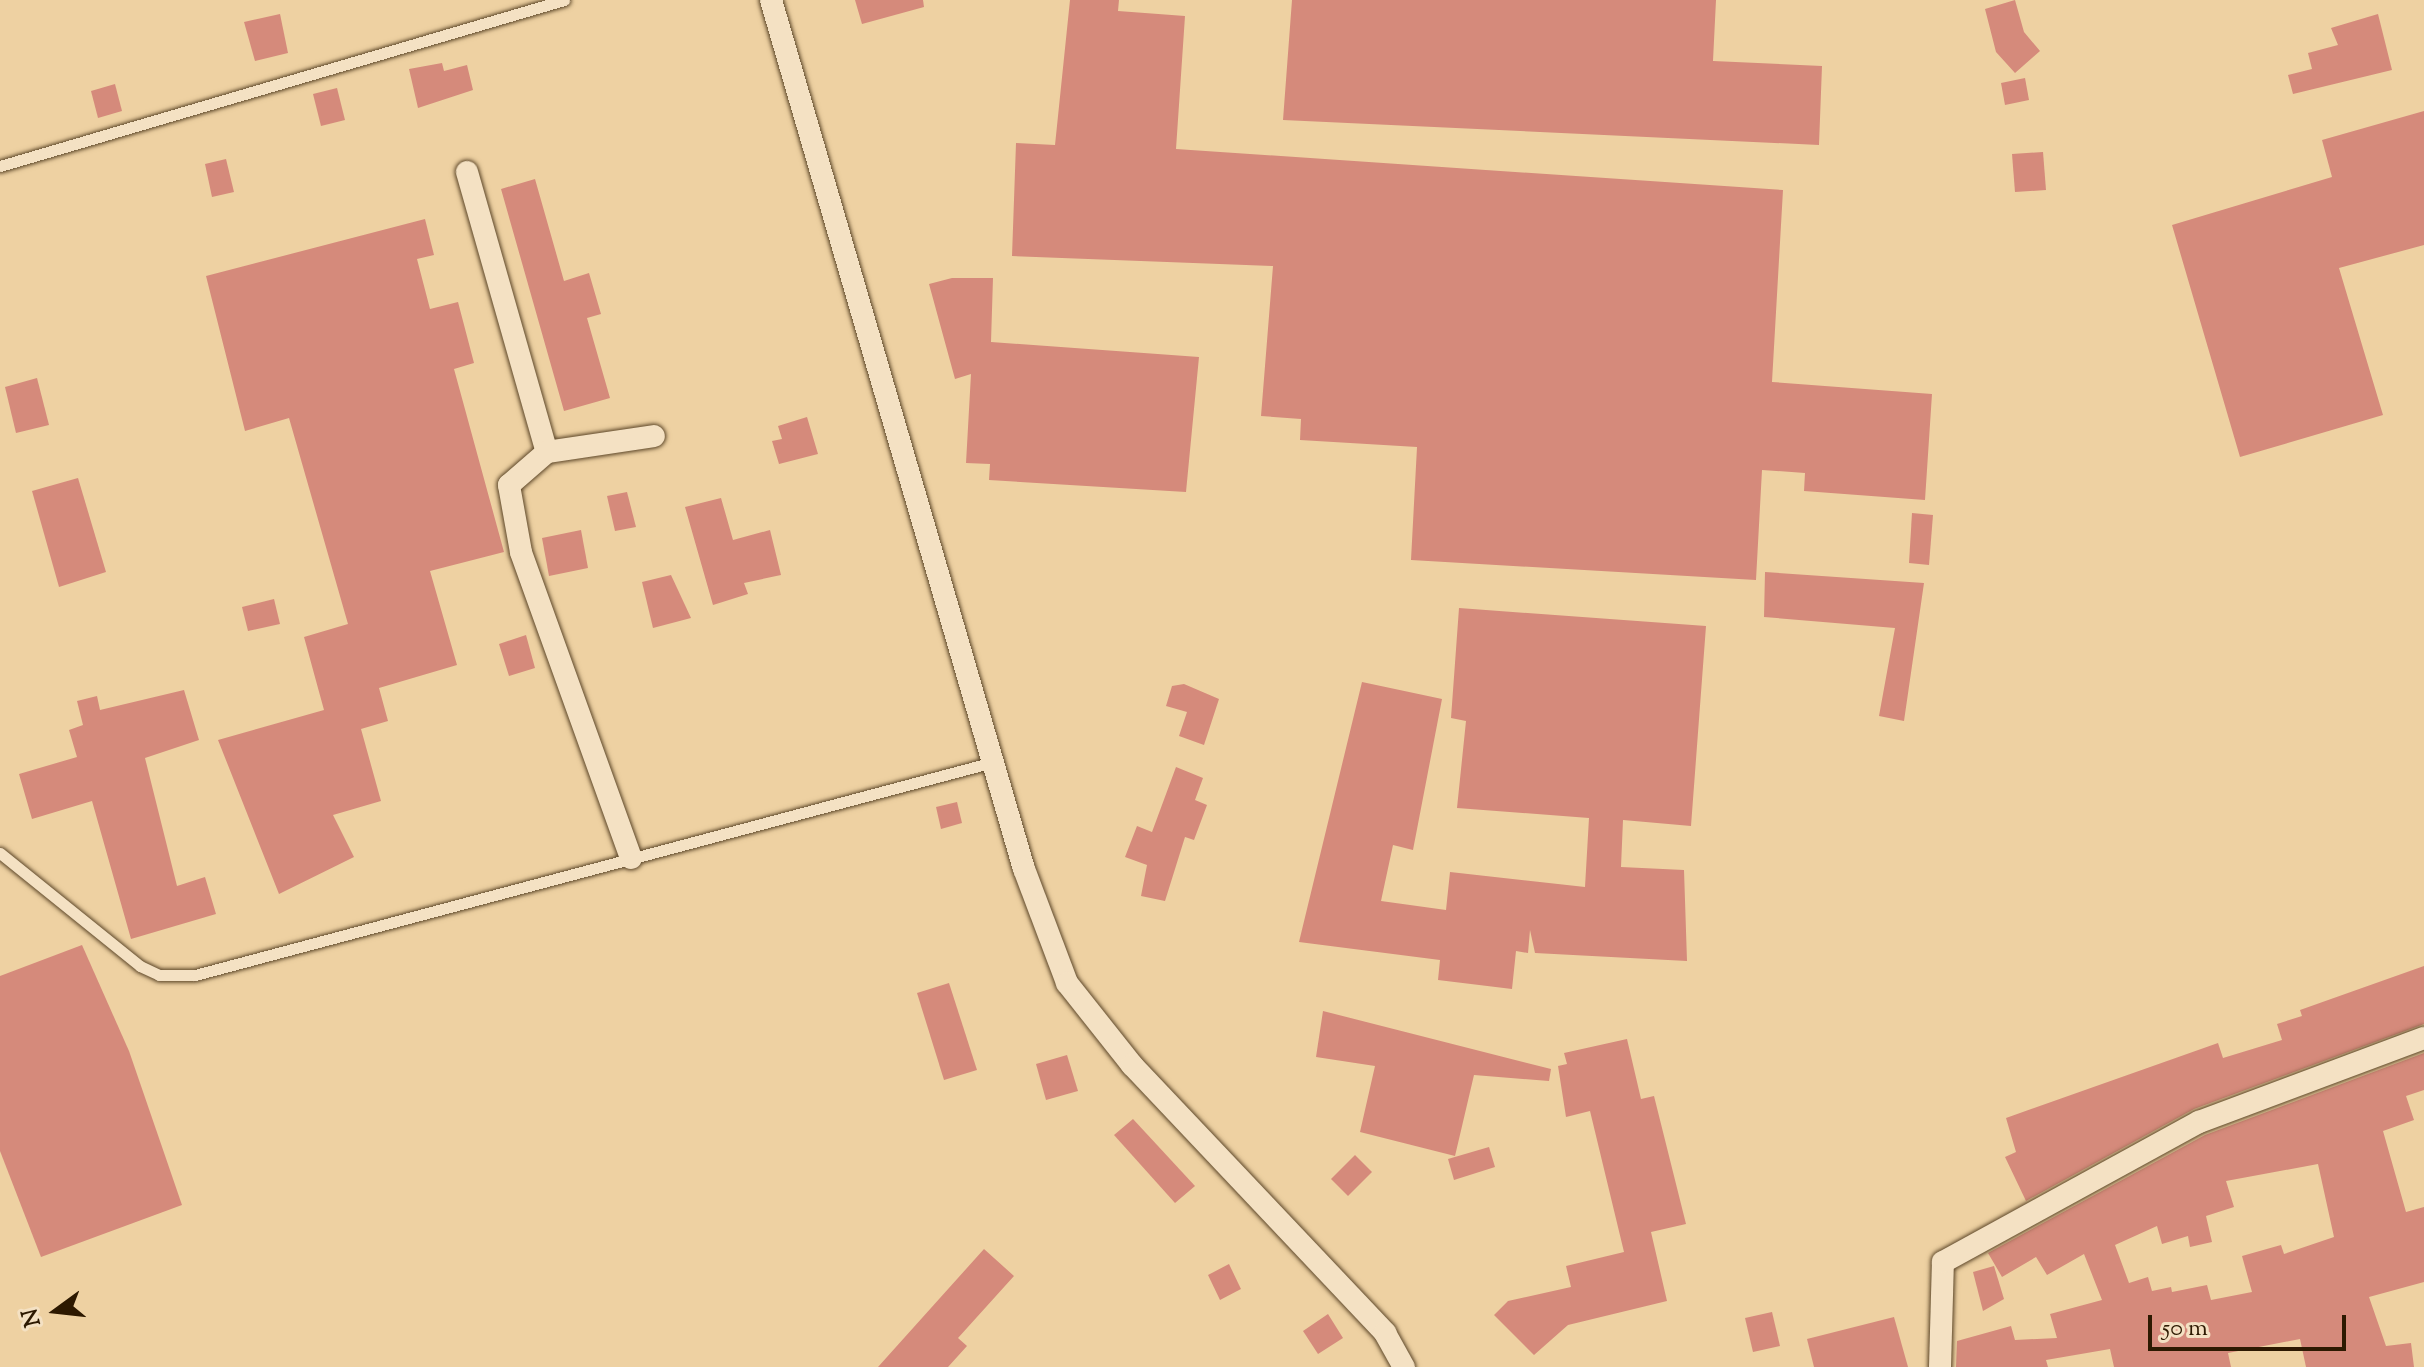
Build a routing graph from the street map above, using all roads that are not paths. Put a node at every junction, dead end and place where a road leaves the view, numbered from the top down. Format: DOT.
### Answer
graph roads {
  1 [pos="564,0"];
  2 [pos="771,0"];
  3 [pos="0,166"];
  4 [pos="467,172"];
  5 [pos="654,436"];
  6 [pos="547,452"];
  7 [pos="993,762"];
  8 [pos="0,853"];
  9 [pos="631,858"];
  10 [pos="2424,1038"];
  11 [pos="1404,1367"];
  12 [pos="1940,1367"];
  1 -- 3 [label="lane"];
  2 -- 7 [label="street"];
  4 -- 6 [label="street"];
  5 -- 6 [label="street"];
  6 -- 9 [label="street"];
  7 -- 9 [label="lane"];
  7 -- 11 [label="street"];
  8 -- 9 [label="lane"];
  10 -- 12 [label="street"];
}
